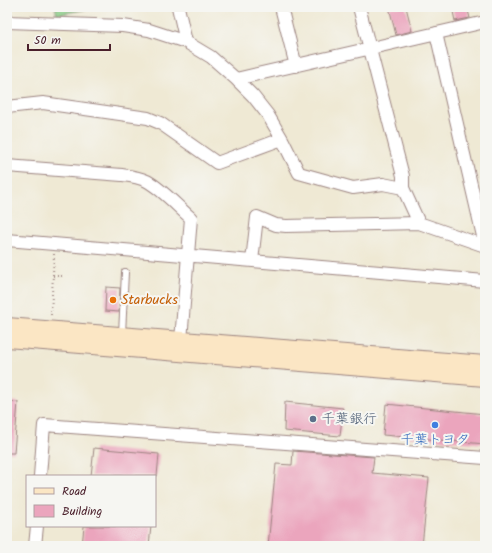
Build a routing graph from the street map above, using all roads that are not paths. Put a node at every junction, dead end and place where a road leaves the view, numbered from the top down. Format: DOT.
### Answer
graph roads {
  1 [pos="178,7"];
  2 [pos="281,7"];
  3 [pos="359,7"];
  4 [pos="7,22"];
  5 [pos="485,22"];
  6 [pos="436,33"];
  7 [pos="186,42"];
  8 [pos="369,49"];
  9 [pos="296,66"];
  10 [pos="236,79"];
  11 [pos="7,107"];
  12 [pos="282,138"];
  13 [pos="7,166"];
  14 [pos="403,188"];
  15 [pos="419,223"];
  16 [pos="7,240"];
  17 [pos="485,246"];
  18 [pos="189,256"];
  19 [pos="252,261"];
  20 [pos="125,272"];
  21 [pos="485,281"];
  22 [pos="7,326"];
  23 [pos="122,335"];
  24 [pos="7,339"];
  25 [pos="181,340"];
  26 [pos="485,364"];
  27 [pos="485,378"];
  28 [pos="485,458"];
  29 [pos="40,475"];
  30 [pos="37,527"];
  31 [pos="35,546"];
  1 -- 7 [label="street"];
  2 -- 9 [label="street"];
  3 -- 8 [label="street"];
  4 -- 7 [label="street"];
  5 -- 6 [label="street"];
  6 -- 8 [label="street"];
  6 -- 17 [label="street"];
  7 -- 10 [label="street"];
  8 -- 9 [label="street"];
  8 -- 14 [label="street"];
  9 -- 10 [label="street"];
  10 -- 12 [label="street"];
  11 -- 12 [label="street"];
  12 -- 14 [label="street"];
  13 -- 18 [label="street"];
  14 -- 15 [label="street"];
  15 -- 17 [label="street"];
  15 -- 19 [label="street"];
  16 -- 18 [label="street"];
  18 -- 19 [label="street"];
  18 -- 25 [label="street"];
  19 -- 21 [label="street"];
  20 -- 23 [label="lane"];
  22 -- 23 [label="street"];
  23 -- 25 [label="street"];
  24 -- 27 [label="street"];
  25 -- 26 [label="street"];
  28 -- 29 [label="street"];
  30 -- 31 [label="street"];
}
